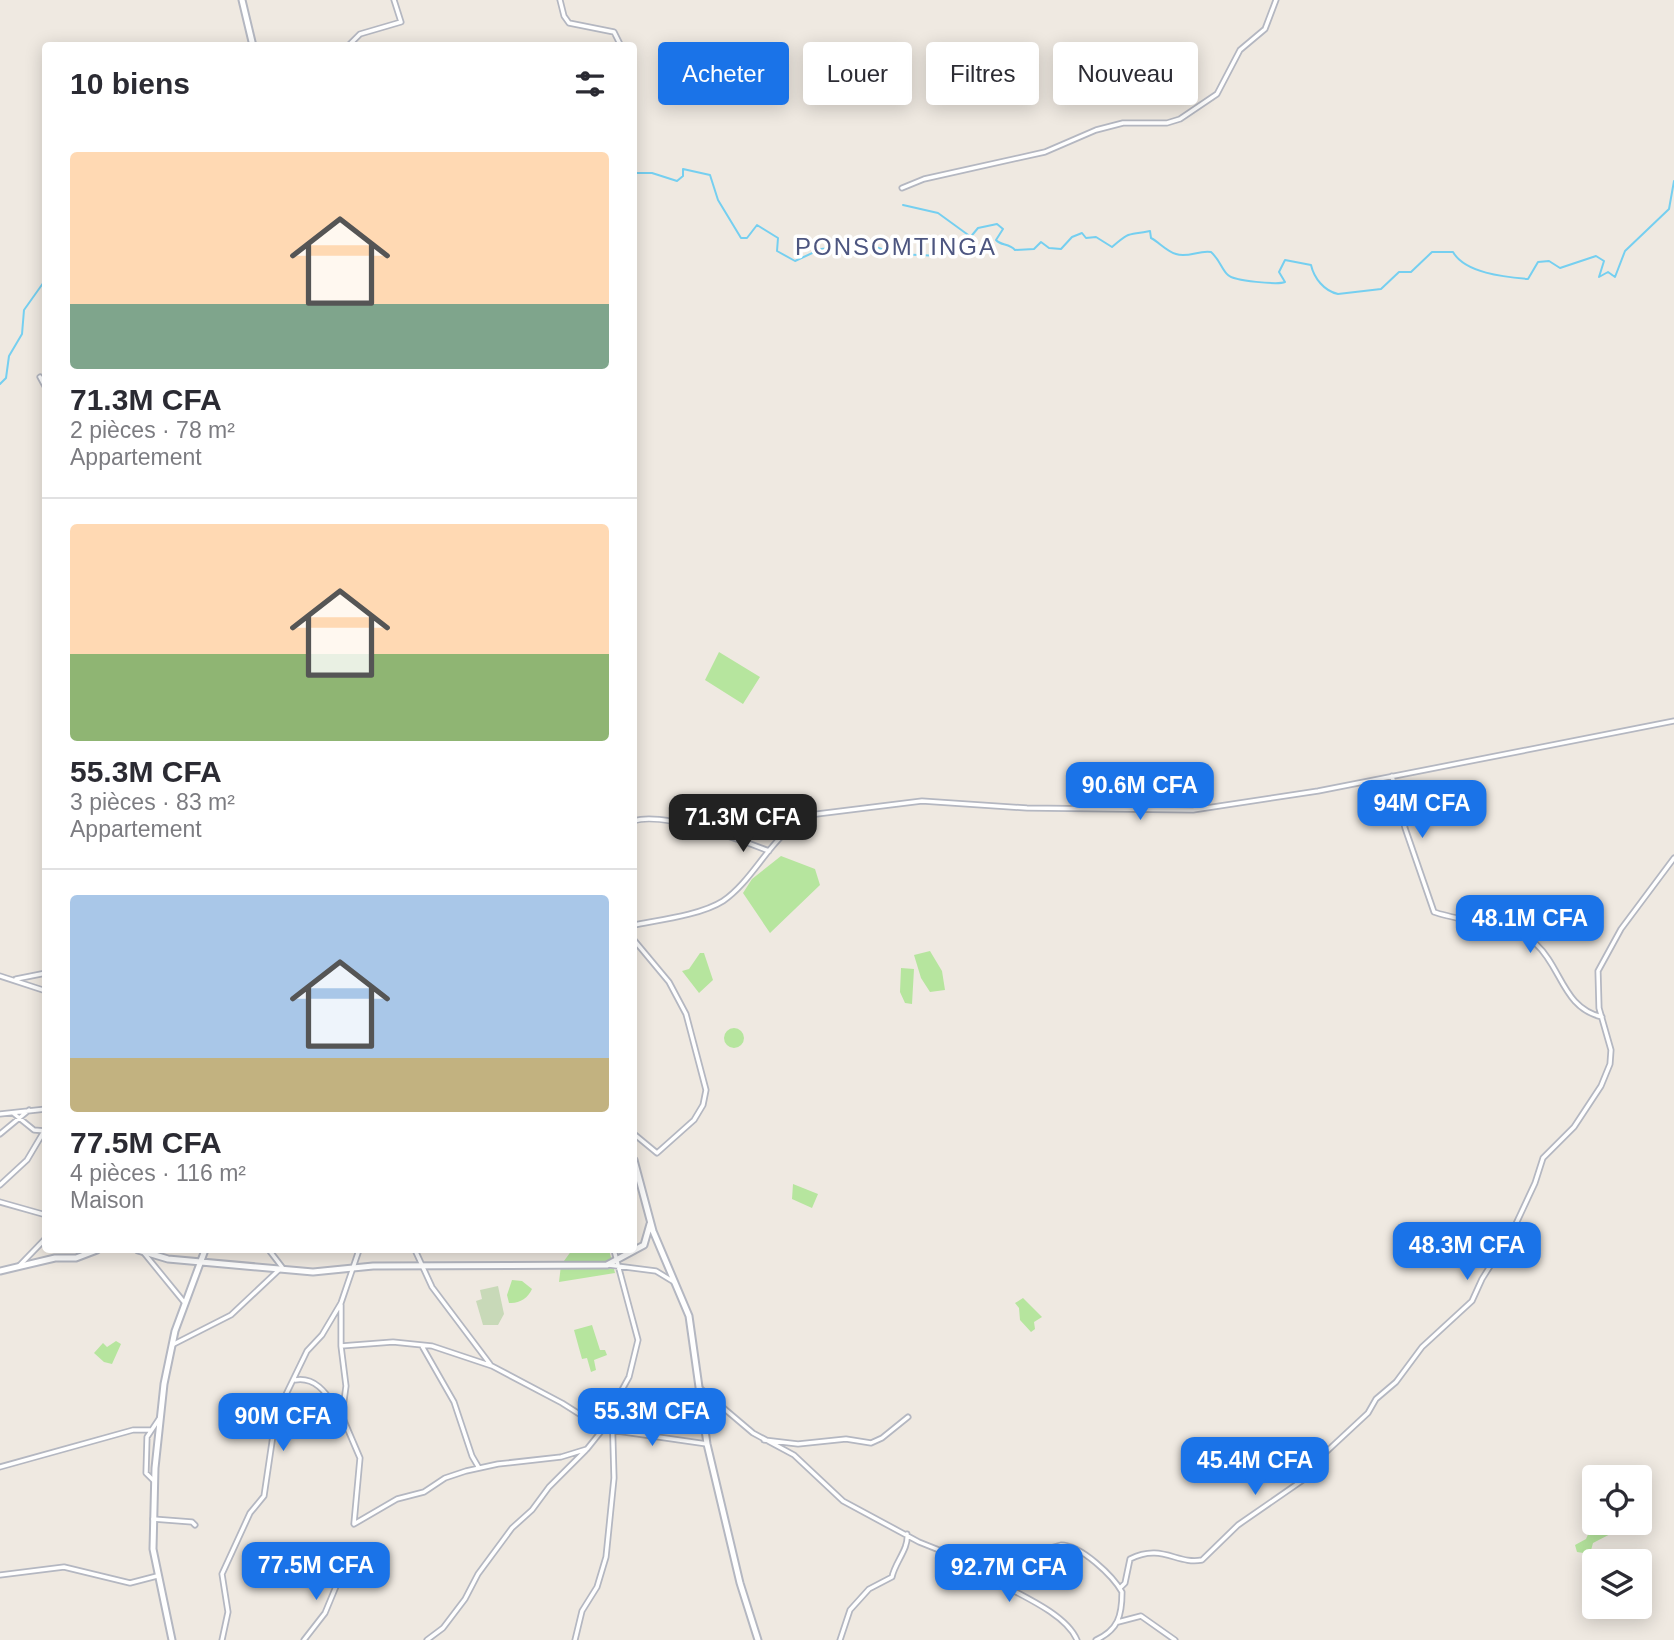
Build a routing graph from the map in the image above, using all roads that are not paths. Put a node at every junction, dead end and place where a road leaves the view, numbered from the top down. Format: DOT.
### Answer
graph roads {
  1 [pos="242,0"];
  2 [pos="394,0"];
  3 [pos="560,0"];
  4 [pos="1276,0"];
  5 [pos="252,42"];
  6 [pos="352,42"];
  7 [pos="619,42"];
  8 [pos="902,188"];
  9 [pos="1674,721"];
  10 [pos="1392,776"];
  11 [pos="637,821"];
  12 [pos="769,851"];
  13 [pos="1674,858"];
  14 [pos="637,924"];
  15 [pos="637,944"];
  16 [pos="42,974"];
  17 [pos="0,976"];
  18 [pos="14,980"];
  19 [pos="42,990"];
  20 [pos="1602,1017"];
  21 [pos="30,1109"];
  22 [pos="42,1109"];
  23 [pos="11,1112"];
  24 [pos="0,1114"];
  25 [pos="20,1118"];
  26 [pos="42,1132"];
  27 [pos="0,1134"];
  28 [pos="42,1135"];
  29 [pos="637,1136"];
  30 [pos="637,1173"];
  31 [pos="0,1185"];
  32 [pos="0,1202"];
  33 [pos="42,1214"];
  34 [pos="650,1224"];
  35 [pos="42,1242"];
  36 [pos="637,1250"];
  37 [pos="89,1253"];
  38 [pos="143,1253"];
  39 [pos="151,1253"];
  40 [pos="204,1253"];
  41 [pos="271,1253"];
  42 [pos="358,1253"];
  43 [pos="416,1253"];
  44 [pos="615,1253"];
  45 [pos="633,1253"];
  46 [pos="199,1263"];
  47 [pos="617,1264"];
  48 [pos="19,1266"];
  49 [pos="282,1267"];
  50 [pos="421,1267"];
  51 [pos="353,1268"];
  52 [pos="0,1271"];
  53 [pos="676,1284"];
  54 [pos="184,1302"];
  55 [pos="341,1303"];
  56 [pos="421,1344"];
  57 [pos="172,1345"];
  58 [pos="341,1346"];
  59 [pos="492,1366"];
  60 [pos="295,1380"];
  61 [pos="701,1389"];
  62 [pos="342,1416"];
  63 [pos="908,1416"];
  64 [pos="160,1417"];
  65 [pos="603,1429"];
  66 [pos="151,1430"];
  67 [pos="613,1432"];
  68 [pos="762,1440"];
  69 [pos="707,1444"];
  70 [pos="587,1449"];
  71 [pos="0,1467"];
  72 [pos="480,1468"];
  73 [pos="155,1481"];
  74 [pos="152,1519"];
  75 [pos="195,1525"];
  76 [pos="907,1534"];
  77 [pos="959,1558"];
  78 [pos="342,1572"];
  79 [pos="0,1575"];
  80 [pos="157,1576"];
  81 [pos="1120,1588"];
  82 [pos="1118,1622"];
  83 [pos="172,1640"];
  84 [pos="222,1640"];
  85 [pos="304,1640"];
  86 [pos="427,1640"];
  87 [pos="575,1640"];
  88 [pos="758,1640"];
  89 [pos="840,1640"];
  90 [pos="1077,1640"];
  91 [pos="1097,1640"];
  92 [pos="1175,1640"];
  1 -- 5 [label="street"];
  2 -- 6 [label="street"];
  3 -- 7 [label="street"];
  4 -- 8 [label="street"];
  9 -- 10 [label="street"];
  10 -- 12 [label="street"];
  10 -- 20 [label="street"];
  11 -- 12 [label="street"];
  12 -- 14 [label="street"];
  13 -- 20 [label="street"];
  15 -- 29 [label="street"];
  16 -- 18 [label="street"];
  17 -- 18 [label="street"];
  18 -- 19 [label="street"];
  20 -- 81 [label="street"];
  21 -- 22 [label="street"];
  21 -- 23 [label="street"];
  21 -- 25 [label="street"];
  23 -- 24 [label="street"];
  23 -- 25 [label="street"];
  25 -- 26 [label="street"];
  25 -- 27 [label="street"];
  28 -- 31 [label="street"];
  30 -- 34 [label="street"];
  32 -- 33 [label="street"];
  34 -- 36 [label="street"];
  34 -- 53 [label="street"];
  35 -- 48 [label="street"];
  37 -- 48 [label="street"];
  38 -- 54 [label="street"];
  39 -- 46 [label="street"];
  40 -- 46 [label="street"];
  41 -- 49 [label="street"];
  42 -- 51 [label="street"];
  43 -- 50 [label="street"];
  44 -- 47 [label="street"];
  45 -- 47 [label="street"];
  46 -- 49 [label="street"];
  46 -- 54 [label="street"];
  47 -- 50 [label="street"];
  47 -- 53 [label="street"];
  47 -- 67 [label="street"];
  48 -- 52 [label="street"];
  49 -- 51 [label="street"];
  49 -- 57 [label="street"];
  50 -- 51 [label="street"];
  50 -- 59 [label="street"];
  51 -- 55 [label="street"];
  53 -- 61 [label="street"];
  54 -- 57 [label="street"];
  55 -- 58 [label="street"];
  55 -- 60 [label="street"];
  56 -- 58 [label="street"];
  56 -- 59 [label="street"];
  56 -- 72 [label="street"];
  57 -- 64 [label="street"];
  58 -- 62 [label="street"];
  59 -- 65 [label="street"];
  60 -- 62 [label="street"];
  60 -- 84 [label="street"];
  61 -- 68 [label="street"];
  61 -- 69 [label="street"];
  62 -- 72 [label="street"];
  63 -- 68 [label="street"];
  64 -- 66 [label="street"];
  64 -- 73 [label="street"];
  65 -- 67 [label="street"];
  65 -- 70 [label="street"];
  66 -- 71 [label="street"];
  66 -- 73 [label="street"];
  67 -- 69 [label="street"];
  67 -- 87 [label="street"];
  68 -- 76 [label="street"];
  69 -- 88 [label="street"];
  70 -- 72 [label="street"];
  70 -- 86 [label="street"];
  73 -- 74 [label="street"];
  74 -- 75 [label="street"];
  74 -- 80 [label="street"];
  76 -- 77 [label="street"];
  76 -- 89 [label="street"];
  77 -- 81 [label="street"];
  77 -- 90 [label="street"];
  78 -- 85 [label="street"];
  79 -- 80 [label="street"];
  80 -- 83 [label="street"];
  81 -- 82 [label="street"];
  82 -- 91 [label="street"];
  82 -- 92 [label="street"];
}
